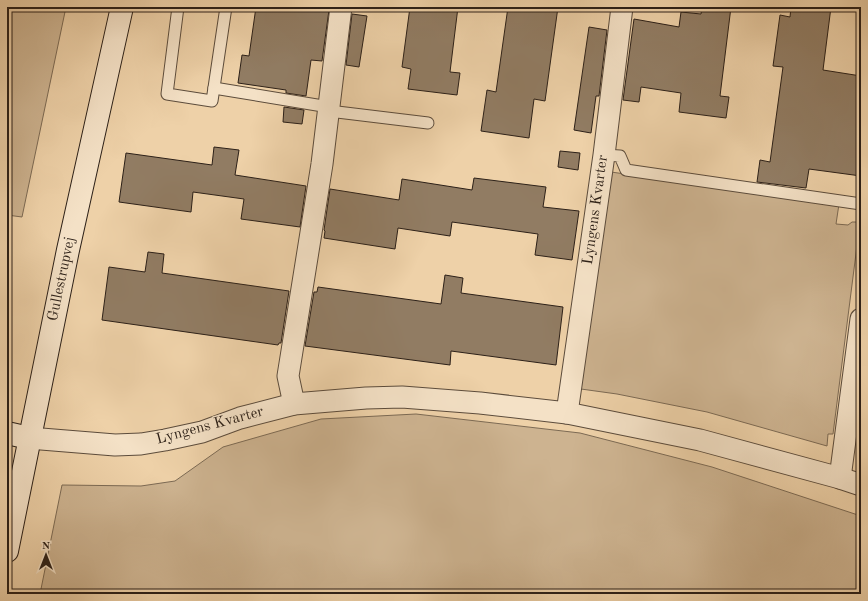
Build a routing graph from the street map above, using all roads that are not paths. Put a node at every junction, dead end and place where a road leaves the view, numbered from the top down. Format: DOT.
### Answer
graph roads {
  1 [pos="122,7"];
  2 [pos="178,7"];
  3 [pos="226,7"];
  4 [pos="341,7"];
  5 [pos="622,7"];
  6 [pos="214,88"];
  7 [pos="329,109"];
  8 [pos="428,123"];
  9 [pos="604,155"];
  10 [pos="861,204"];
  11 [pos="861,319"];
  12 [pos="294,404"];
  13 [pos="567,413"];
  14 [pos="7,433"];
  15 [pos="29,438"];
  16 [pos="840,478"];
  17 [pos="861,485"];
  18 [pos="7,551"];
  1 -- 15 [label="street, Gullestrupvej"];
  2 -- 6 [label="lane"];
  3 -- 6 [label="lane"];
  4 -- 7 [label="street"];
  5 -- 9 [label="street, Lyngens Kvarter"];
  6 -- 7 [label="lane"];
  7 -- 8 [label="lane"];
  7 -- 12 [label="street"];
  9 -- 10 [label="lane"];
  9 -- 13 [label="street, Lyngens Kvarter"];
  11 -- 16 [label="street"];
  12 -- 13 [label="street, Lyngens Kvarter"];
  12 -- 15 [label="street, Lyngens Kvarter"];
  13 -- 16 [label="street, Lyngens Kvarter"];
  14 -- 15 [label="street"];
  15 -- 18 [label="street, Gullestrupvej"];
  16 -- 17 [label="street, Lyngens Kvarter"];
}
